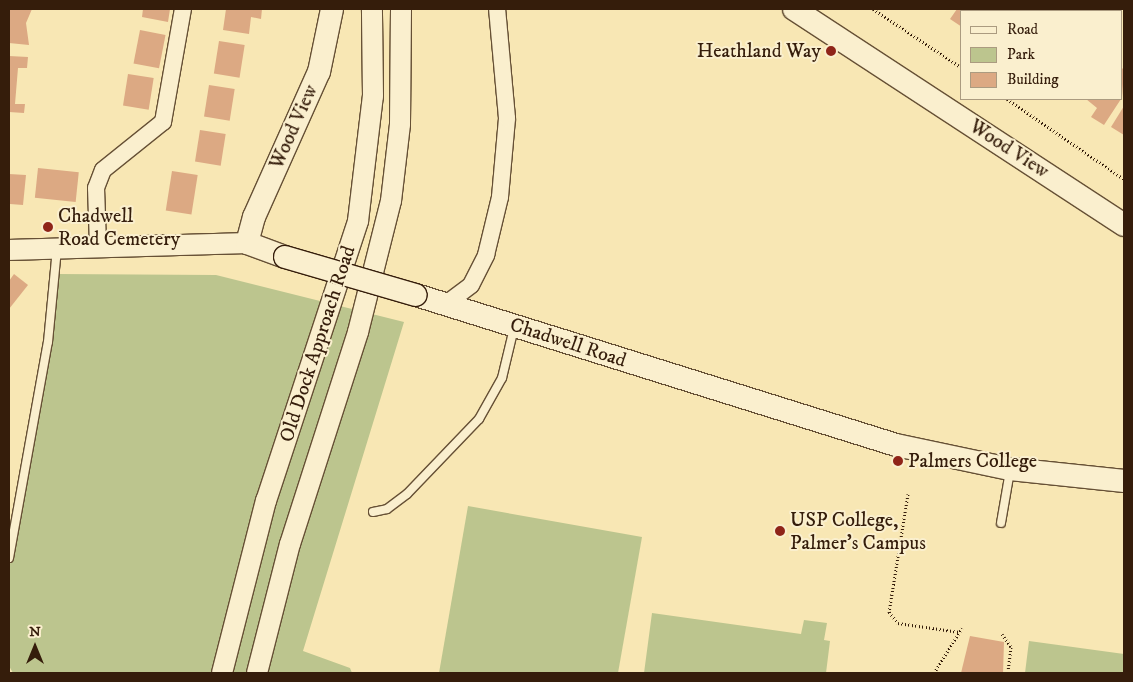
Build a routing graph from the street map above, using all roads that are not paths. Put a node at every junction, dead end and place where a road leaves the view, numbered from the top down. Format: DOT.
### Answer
graph roads {
  1 [pos="183,9"];
  2 [pos="332,9"];
  3 [pos="372,9"];
  4 [pos="401,9"];
  5 [pos="496,9"];
  6 [pos="794,9"];
  7 [pos="1124,225"];
  8 [pos="247,243"];
  9 [pos="98,245"];
  10 [pos="57,247"];
  11 [pos="9,250"];
  12 [pos="446,304"];
  13 [pos="515,326"];
  14 [pos="1010,469"];
  15 [pos="1124,481"];
  16 [pos="373,512"];
  17 [pos="1001,523"];
  18 [pos="9,558"];
  19 [pos="222,673"];
  20 [pos="256,673"];
  1 -- 9 [label="street"];
  2 -- 8 [label="main road, Wood View"];
  3 -- 19 [label="street, Old Dock Approach Road"];
  4 -- 20 [label="street, Old Dock Approach Road"];
  5 -- 12 [label="street"];
  6 -- 7 [label="main road, Wood View"];
  8 -- 9 [label="street, Chadwell Road"];
  8 -- 12 [label="main road, Chadwell Road, bridge"];
  9 -- 10 [label="street, Chadwell Road"];
  10 -- 11 [label="street, Chadwell Road"];
  10 -- 18 [label="lane"];
  12 -- 13 [label="main road, Chadwell Road"];
  13 -- 14 [label="main road, Chadwell Road"];
  13 -- 16 [label="lane"];
  14 -- 15 [label="main road, Chadwell Road"];
  14 -- 17 [label="lane"];
}
